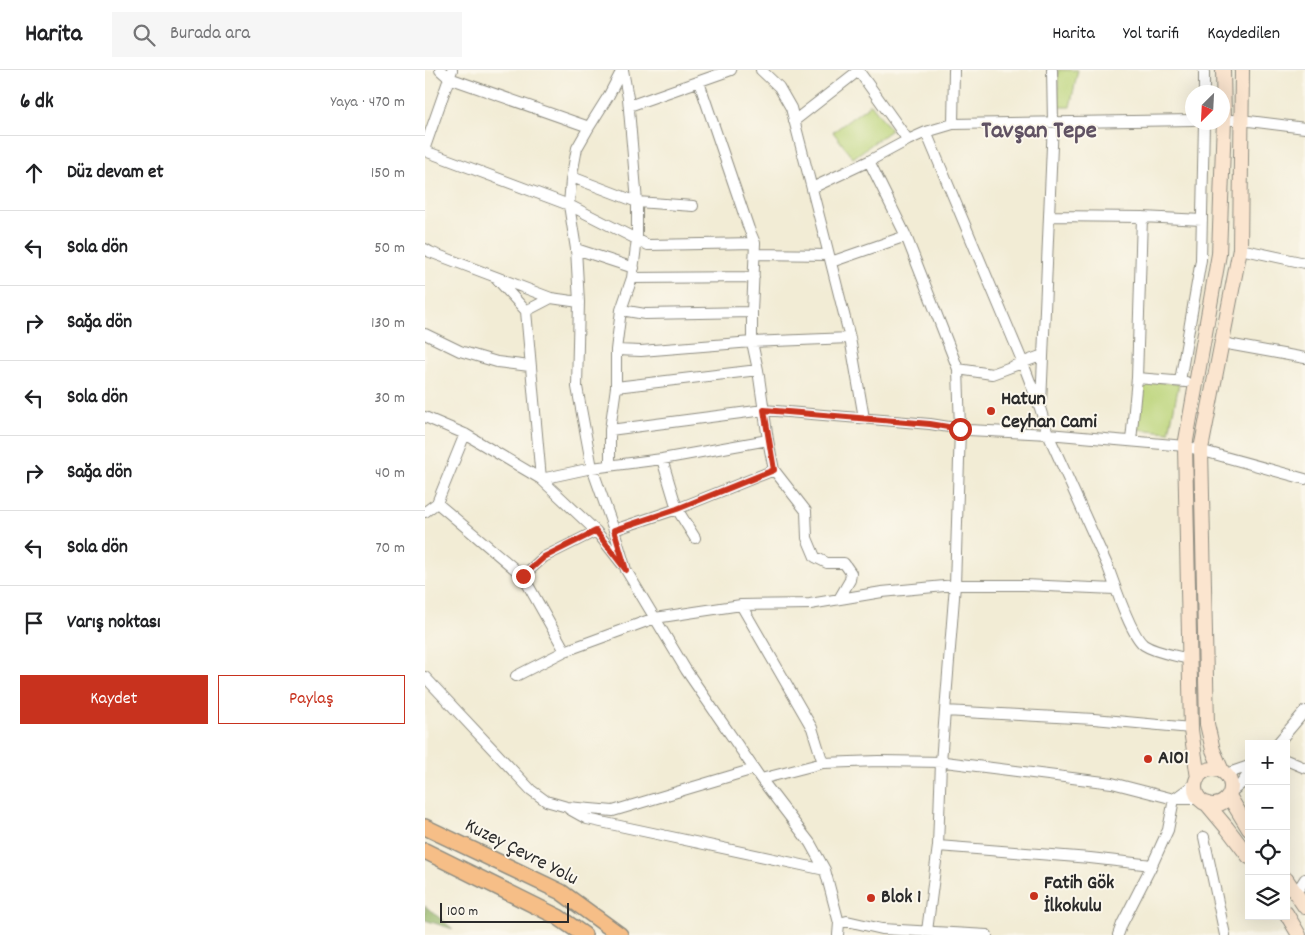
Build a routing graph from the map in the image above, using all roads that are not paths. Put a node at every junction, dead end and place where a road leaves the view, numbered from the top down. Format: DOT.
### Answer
graph roads {
  1 [pos="441,70"];
  2 [pos="623,70"];
  3 [pos="731,70"];
  4 [pos="761,70"];
  5 [pos="858,70"];
  6 [pos="954,70"];
  7 [pos="1052,70"];
  8 [pos="1204,70"];
  9 [pos="1223,70"];
  10 [pos="1242,70"];
  11 [pos="450,74"];
  12 [pos="699,82"];
  13 [pos="1204,85"];
  14 [pos="1223,85"];
  15 [pos="629,106"];
  16 [pos="1185,120"];
  17 [pos="1230,120"];
  18 [pos="1241,120"];
  19 [pos="794,121"];
  20 [pos="1053,122"];
  21 [pos="953,124"];
  22 [pos="589,127"];
  23 [pos="1305,128"];
  24 [pos="1204,130"];
  25 [pos="1223,130"];
  26 [pos="926,132"];
  27 [pos="908,140"];
  28 [pos="425,149"];
  29 [pos="869,160"];
  30 [pos="571,177"];
  31 [pos="812,188"];
  32 [pos="637,202"];
  33 [pos="569,205"];
  34 [pos="693,206"];
  35 [pos="1049,216"];
  36 [pos="1142,217"];
  37 [pos="1202,220"];
  38 [pos="906,236"];
  39 [pos="637,239"];
  40 [pos="755,248"];
  41 [pos="425,249"];
  42 [pos="576,249"];
  43 [pos="1240,249"];
  44 [pos="830,259"];
  45 [pos="1305,263"];
  46 [pos="633,273"];
  47 [pos="495,276"];
  48 [pos="754,277"];
  49 [pos="551,298"];
  50 [pos="579,302"];
  51 [pos="621,310"];
  52 [pos="526,311"];
  53 [pos="752,312"];
  54 [pos="425,334"];
  55 [pos="849,338"];
  56 [pos="753,342"];
  57 [pos="1221,343"];
  58 [pos="616,350"];
  59 [pos="1043,355"];
  60 [pos="1305,358"];
  61 [pos="1023,363"];
  62 [pos="530,366"];
  63 [pos="958,368"];
  64 [pos="758,370"];
  65 [pos="1137,378"];
  66 [pos="1180,381"];
  67 [pos="1196,382"];
  68 [pos="615,387"];
  69 [pos="1040,408"];
  70 [pos="764,410"];
  71 [pos="425,417"];
  72 [pos="863,418"];
  73 [pos="960,429"];
  74 [pos="610,430"];
  75 [pos="465,434"];
  76 [pos="1048,434"];
  77 [pos="768,440"];
  78 [pos="1131,441"];
  79 [pos="1185,446"];
  80 [pos="1203,450"];
  81 [pos="662,459"];
  82 [pos="610,466"];
  83 [pos="592,468"];
  84 [pos="774,470"];
  85 [pos="541,479"];
  86 [pos="1305,479"];
  87 [pos="437,503"];
  88 [pos="677,509"];
  89 [pos="425,512"];
  90 [pos="614,530"];
  91 [pos="596,531"];
  92 [pos="695,538"];
  93 [pos="626,570"];
  94 [pos="523,576"];
  95 [pos="955,585"];
  96 [pos="1115,589"];
  97 [pos="839,599"];
  98 [pos="741,605"];
  99 [pos="655,618"];
  100 [pos="565,651"];
  101 [pos="1189,659"];
  102 [pos="516,676"];
  103 [pos="425,677"];
  104 [pos="945,711"];
  105 [pos="1305,711"];
  106 [pos="1191,728"];
  107 [pos="1280,740"];
  108 [pos="941,762"];
  109 [pos="1290,762"];
  110 [pos="823,764"];
  111 [pos="1245,767"];
  112 [pos="1305,768"];
  113 [pos="754,769"];
  114 [pos="1224,773"];
  115 [pos="1245,778"];
  116 [pos="761,779"];
  117 [pos="1197,780"];
  118 [pos="1229,795"];
  119 [pos="1174,799"];
  120 [pos="1203,801"];
  121 [pos="567,807"];
  122 [pos="1245,822"];
  123 [pos="425,827"];
  124 [pos="1204,837"];
  125 [pos="938,846"];
  126 [pos="425,851"];
  127 [pos="1245,853"];
  128 [pos="1152,866"];
  129 [pos="825,870"];
  130 [pos="1305,879"];
  131 [pos="1290,885"];
  132 [pos="1296,893"];
  133 [pos="1305,907"];
  134 [pos="1290,920"];
  135 [pos="839,922"];
  136 [pos="927,931"];
  137 [pos="584,935"];
  138 [pos="620,935"];
  139 [pos="838,935"];
  140 [pos="987,935"];
  141 [pos="1118,935"];
  142 [pos="1225,935"];
  143 [pos="1299,935"];
  1 -- 11 [label="street"];
  2 -- 15 [label="street"];
  2 -- 22 [label="street"];
  3 -- 12 [label="street"];
  4 -- 19 [label="street"];
  5 -- 19 [label="street"];
  5 -- 27 [label="street"];
  6 -- 21 [label="street"];
  7 -- 20 [label="street"];
  8 -- 13 [label="street"];
  9 -- 14 [label="street"];
  10 -- 18 [label="street"];
  11 -- 22 [label="street"];
  11 -- 28 [label="street"];
  12 -- 15 [label="street"];
  12 -- 40 [label="street"];
  15 -- 32 [label="street"];
  16 -- 20 [label="street"];
  17 -- 18 [label="street"];
  18 -- 23 [label="street"];
  18 -- 43 [label="street"];
  19 -- 31 [label="street"];
  20 -- 21 [label="street"];
  20 -- 35 [label="street"];
  21 -- 26 [label="street"];
  22 -- 30 [label="street"];
  24 -- 37 [label="street"];
  25 -- 67 [label="street"];
  26 -- 27 [label="street"];
  26 -- 61 [label="street"];
  27 -- 29 [label="street"];
  28 -- 33 [label="street"];
  29 -- 31 [label="street"];
  29 -- 38 [label="street"];
  30 -- 32 [label="street"];
  30 -- 33 [label="street"];
  31 -- 44 [label="street"];
  32 -- 34 [label="street"];
  32 -- 39 [label="street"];
  33 -- 39 [label="street"];
  33 -- 42 [label="street"];
  35 -- 36 [label="street"];
  35 -- 59 [label="street"];
  36 -- 37 [label="street"];
  36 -- 65 [label="street"];
  37 -- 66 [label="street"];
  38 -- 44 [label="street"];
  38 -- 63 [label="street"];
  39 -- 40 [label="street"];
  39 -- 46 [label="street"];
  40 -- 44 [label="street"];
  40 -- 48 [label="street"];
  41 -- 47 [label="street"];
  42 -- 46 [label="street"];
  42 -- 50 [label="street"];
  43 -- 45 [label="street"];
  43 -- 57 [label="street"];
  44 -- 55 [label="street"];
  46 -- 48 [label="street"];
  46 -- 51 [label="street"];
  47 -- 49 [label="street"];
  47 -- 52 [label="street"];
  48 -- 53 [label="street"];
  49 -- 50 [label="street"];
  49 -- 52 [label="street"];
  50 -- 83 [label="street"];
  51 -- 53 [label="street"];
  51 -- 58 [label="street"];
  52 -- 62 [label="street"];
  53 -- 56 [label="street"];
  54 -- 62 [label="street"];
  55 -- 56 [label="street"];
  55 -- 72 [label="street"];
  56 -- 58 [label="street"];
  56 -- 64 [label="street"];
  57 -- 60 [label="street"];
  57 -- 80 [label="street"];
  58 -- 68 [label="street"];
  59 -- 61 [label="street"];
  59 -- 69 [label="street"];
  61 -- 63 [label="street"];
  61 -- 69 [label="street"];
  62 -- 85 [label="street"];
  63 -- 73 [label="street"];
  64 -- 68 [label="street"];
  64 -- 70 [label="street"];
  65 -- 66 [label="street"];
  65 -- 78 [label="street"];
  66 -- 67 [label="street"];
  67 -- 79 [label="street"];
  68 -- 74 [label="street"];
  69 -- 76 [label="street"];
  70 -- 72 [label="street"];
  70 -- 74 [label="street"];
  70 -- 77 [label="street"];
  71 -- 75 [label="street"];
  72 -- 73 [label="street"];
  73 -- 76 [label="street"];
  73 -- 95 [label="street"];
  74 -- 82 [label="street"];
  75 -- 85 [label="street"];
  75 -- 87 [label="street"];
  76 -- 78 [label="street"];
  76 -- 96 [label="street"];
  77 -- 81 [label="street"];
  77 -- 84 [label="street"];
  78 -- 79 [label="street"];
  79 -- 80 [label="street"];
  79 -- 101 [label="street"];
  80 -- 86 [label="street"];
  80 -- 114 [label="street"];
  81 -- 82 [label="street"];
  81 -- 88 [label="street"];
  82 -- 83 [label="street"];
  83 -- 85 [label="street"];
  83 -- 90 [label="street"];
  84 -- 88 [label="street"];
  84 -- 97 [label="street"];
  85 -- 91 [label="street"];
  87 -- 89 [label="street"];
  87 -- 94 [label="street"];
  88 -- 90 [label="street"];
  88 -- 92 [label="street"];
  90 -- 93 [label="street"];
  91 -- 93 [label="street"];
  91 -- 94 [label="street"];
  93 -- 99 [label="street"];
  94 -- 100 [label="street"];
  95 -- 96 [label="street"];
  95 -- 97 [label="street"];
  95 -- 104 [label="street"];
  96 -- 101 [label="street"];
  97 -- 98 [label="street"];
  98 -- 99 [label="street"];
  98 -- 110 [label="street"];
  99 -- 100 [label="street"];
  99 -- 113 [label="street"];
  100 -- 102 [label="street"];
  101 -- 106 [label="street"];
  103 -- 121 [label="street"];
  104 -- 106 [label="street"];
  104 -- 108 [label="street"];
  105 -- 107 [label="street"];
  106 -- 117 [label="street"];
  108 -- 110 [label="street"];
  108 -- 119 [label="street"];
  108 -- 125 [label="street"];
  109 -- 112 [label="street"];
  110 -- 116 [label="street"];
  111 -- 114 [label="street"];
  113 -- 116 [label="street"];
  113 -- 121 [label="street"];
  114 -- 117 [label="street"];
  114 -- 118 [label="street"];
  115 -- 118 [label="street"];
  116 -- 129 [label="street"];
  117 -- 119 [label="street"];
  117 -- 120 [label="street"];
  118 -- 120 [label="street"];
  118 -- 122 [label="street"];
  119 -- 120 [label="street"];
  119 -- 128 [label="street"];
  120 -- 127 [label="street"];
  121 -- 129 [label="street"];
  123 -- 138 [label="main road, Kuzey Çevre Yolu"];
  124 -- 142 [label="street"];
  125 -- 128 [label="street"];
  125 -- 136 [label="street"];
  126 -- 137 [label="main road, Kuzey Çevre Yolu"];
  128 -- 141 [label="street"];
  129 -- 135 [label="street"];
  130 -- 132 [label="street"];
  131 -- 132 [label="street"];
  132 -- 133 [label="street"];
  134 -- 143 [label="street"];
  135 -- 136 [label="street"];
  135 -- 139 [label="street"];
  136 -- 140 [label="street"];
}
